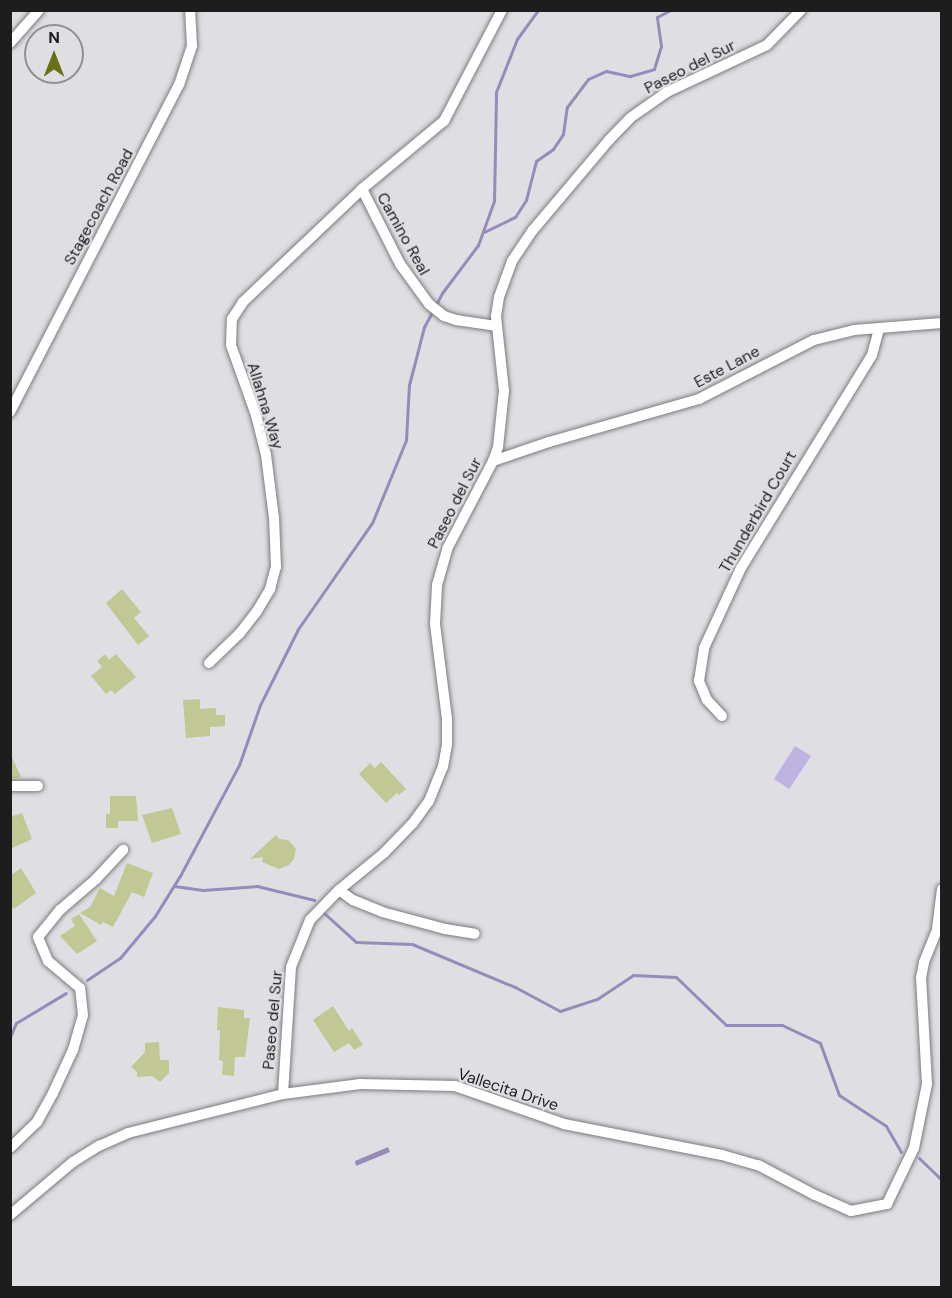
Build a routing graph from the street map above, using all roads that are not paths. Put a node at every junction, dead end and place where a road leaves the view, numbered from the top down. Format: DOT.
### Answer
graph roads {
  1 [pos="39,10"];
  2 [pos="190,10"];
  3 [pos="502,10"];
  4 [pos="801,10"];
  5 [pos="10,43"];
  6 [pos="362,189"];
  7 [pos="942,323"];
  8 [pos="496,326"];
  9 [pos="879,328"];
  10 [pos="10,412"];
  11 [pos="494,461"];
  12 [pos="209,663"];
  13 [pos="722,716"];
  14 [pos="10,786"];
  15 [pos="38,786"];
  16 [pos="123,850"];
  17 [pos="942,889"];
  18 [pos="339,890"];
  19 [pos="475,934"];
  20 [pos="283,1094"];
  21 [pos="10,1148"];
  22 [pos="10,1215"];
  1 -- 5 [label="street"];
  2 -- 10 [label="street, Stagecoach Road"];
  3 -- 6 [label="street, Camino Real"];
  4 -- 8 [label="street, Paseo del Sur"];
  6 -- 8 [label="street, Camino Real"];
  6 -- 12 [label="street, Allahna Way"];
  7 -- 9 [label="street, Este Lane"];
  8 -- 11 [label="street, Paseo del Sur"];
  9 -- 11 [label="street, Este Lane"];
  9 -- 13 [label="street, Thunderbird Court"];
  11 -- 18 [label="street, Paseo del Sur"];
  14 -- 15 [label="street"];
  16 -- 21 [label="street"];
  17 -- 20 [label="street, Vallecita Drive"];
  18 -- 19 [label="street"];
  18 -- 20 [label="street, Paseo del Sur"];
  20 -- 22 [label="street, Vallecita Drive"];
}
